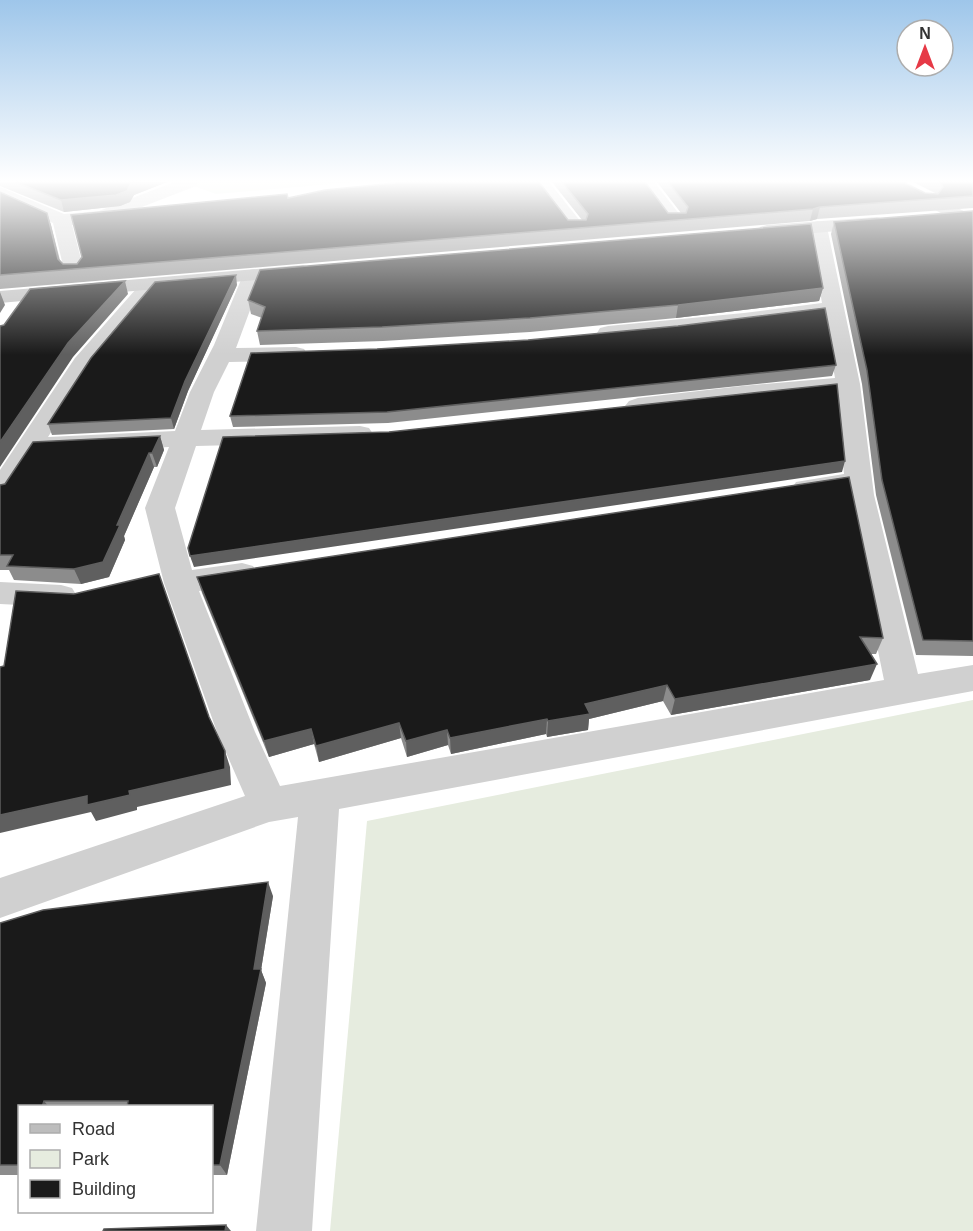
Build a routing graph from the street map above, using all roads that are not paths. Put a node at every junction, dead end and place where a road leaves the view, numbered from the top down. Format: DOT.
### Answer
graph roads {
  1 [pos="67,239"];
  2 [pos="820,239"];
  3 [pos="97,268"];
  4 [pos="325,269"];
  5 [pos="74,270"];
  6 [pos="53,272"];
  7 [pos="254,275"];
  8 [pos="151,284"];
  9 [pos="26,294"];
  10 [pos="7,305"];
  11 [pos="832,308"];
  12 [pos="589,335"];
  13 [pos="314,354"];
  14 [pos="221,355"];
  15 [pos="848,384"];
  16 [pos="612,410"];
  17 [pos="388,433"];
  18 [pos="186,438"];
  19 [pos="29,446"];
  20 [pos="857,480"];
  21 [pos="0,491"];
  22 [pos="776,492"];
  23 [pos="273,569"];
  24 [pos="179,578"];
  25 [pos="146,582"];
  26 [pos="0,593"];
  27 [pos="92,595"];
  28 [pos="973,678"];
  29 [pos="904,690"];
  30 [pos="320,796"];
  31 [pos="269,805"];
  32 [pos="0,898"];
  33 [pos="284,1231"];
  1 -- 5 [label="street"];
  2 -- 11 [label="street"];
  3 -- 5 [label="main road"];
  4 -- 7 [label="main road"];
  5 -- 6 [label="main road"];
  7 -- 8 [label="main road"];
  7 -- 14 [label="street"];
  8 -- 9 [label="main road"];
  8 -- 19 [label="street"];
  9 -- 10 [label="street"];
  11 -- 12 [label="street"];
  11 -- 15 [label="street"];
  13 -- 14 [label="street"];
  14 -- 18 [label="street"];
  15 -- 16 [label="street"];
  15 -- 20 [label="street"];
  17 -- 18 [label="street"];
  18 -- 19 [label="street"];
  18 -- 24 [label="street"];
  19 -- 21 [label="street"];
  20 -- 22 [label="street"];
  20 -- 29 [label="street"];
  23 -- 24 [label="street"];
  24 -- 25 [label="street"];
  24 -- 31 [label="street"];
  26 -- 27 [label="street"];
  28 -- 29 [label="street"];
  29 -- 30 [label="street"];
  30 -- 31 [label="street"];
  30 -- 33 [label="street"];
  31 -- 32 [label="street"];
}
